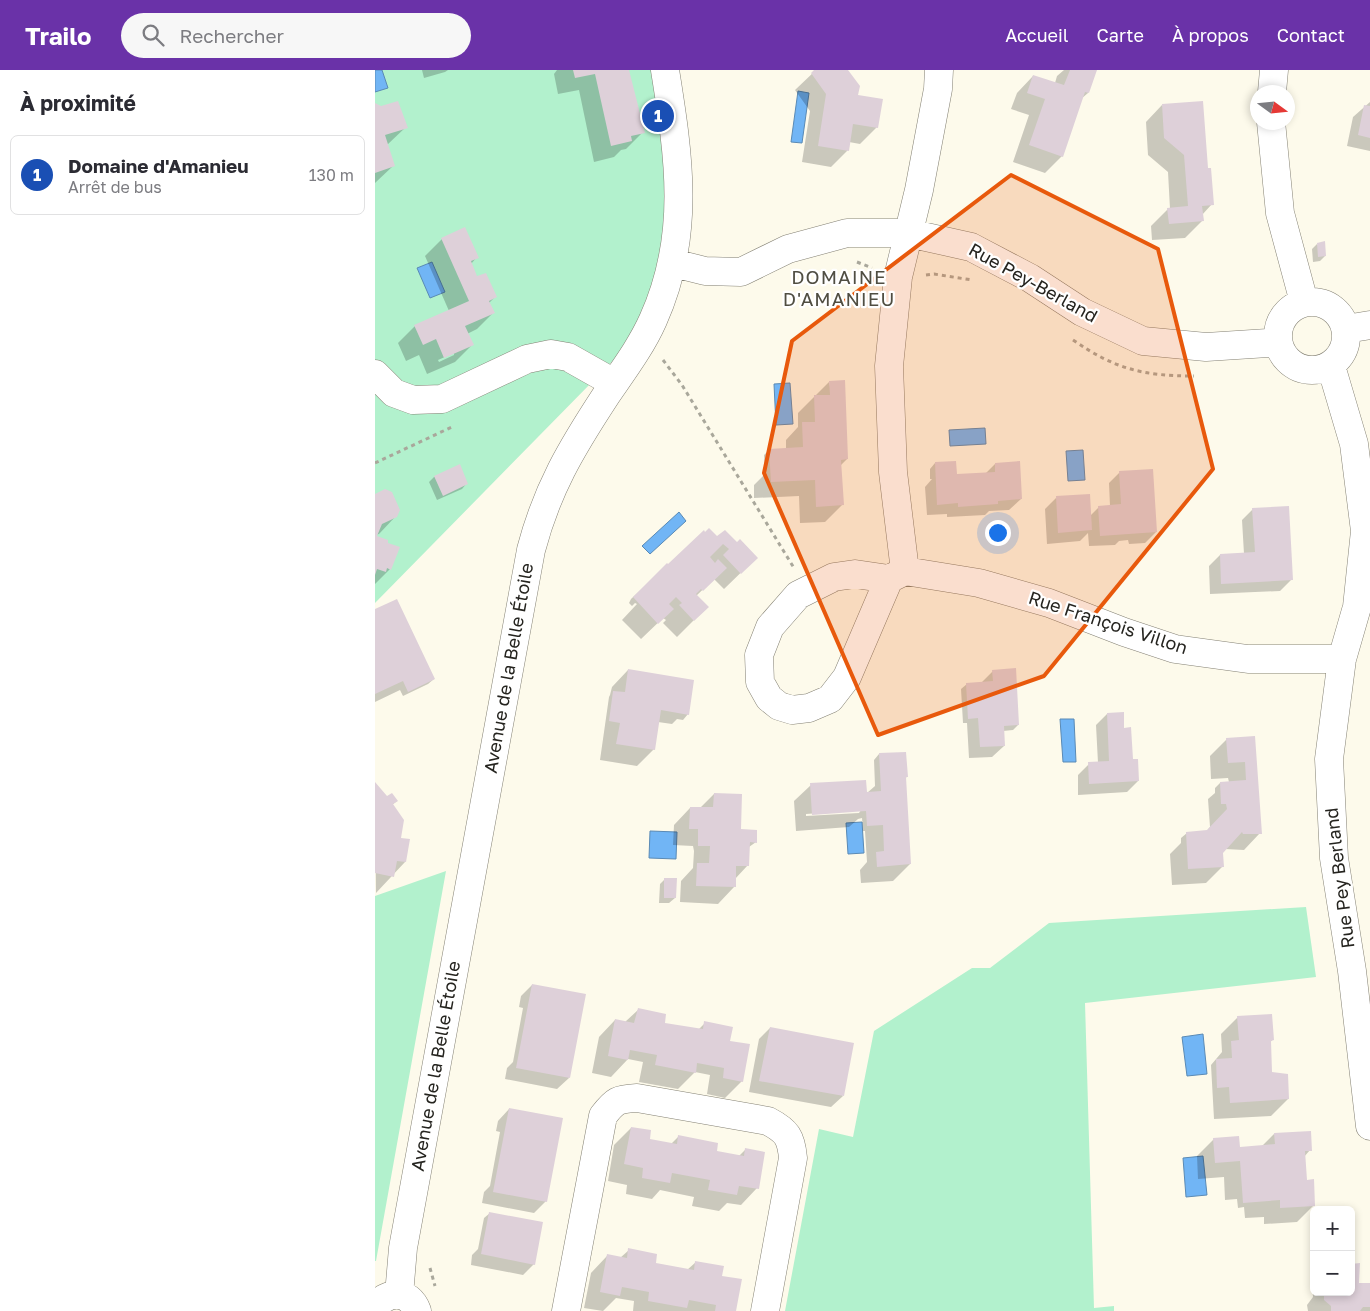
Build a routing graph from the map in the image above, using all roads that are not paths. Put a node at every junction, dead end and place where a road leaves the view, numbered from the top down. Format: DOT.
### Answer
graph roads {
  1 [pos="665,70"];
  2 [pos="939,70"];
  3 [pos="1274,70"];
  4 [pos="1273,85"];
  5 [pos="1272,130"];
  6 [pos="908,233"];
  7 [pos="673,263"];
  8 [pos="1304,302"];
  9 [pos="1358,327"];
  10 [pos="1278,341"];
  11 [pos="1331,366"];
  12 [pos="375,374"];
  13 [pos="614,383"];
  14 [pos="897,575"];
  15 [pos="1342,659"];
  16 [pos="1370,1126"];
  17 [pos="408,1303"];
  18 [pos="375,1308"];
  19 [pos="566,1311"];
  20 [pos="765,1311"];
  1 -- 7 [label="street, Avenue de la Belle Étoile"];
  2 -- 6 [label="street"];
  3 -- 4 [label="street"];
  5 -- 8 [label="street"];
  6 -- 7 [label="street, Rue Pey-Berland"];
  6 -- 10 [label="street, Rue Pey-Berland"];
  6 -- 14 [label="street"];
  7 -- 13 [label="street, Avenue de la Belle Étoile"];
  8 -- 9 [label="street"];
  8 -- 10 [label="street"];
  9 -- 11 [label="street"];
  10 -- 11 [label="street"];
  11 -- 15 [label="street, Rue Pey Berland"];
  12 -- 13 [label="street"];
  13 -- 17 [label="street, Avenue de la Belle Étoile"];
  14 -- 14 [label="street, Rue François Villon"];
  14 -- 15 [label="street, Rue François Villon"];
  15 -- 16 [label="street, Rue Pey Berland"];
  17 -- 18 [label="street"];
  19 -- 20 [label="street"];
}
